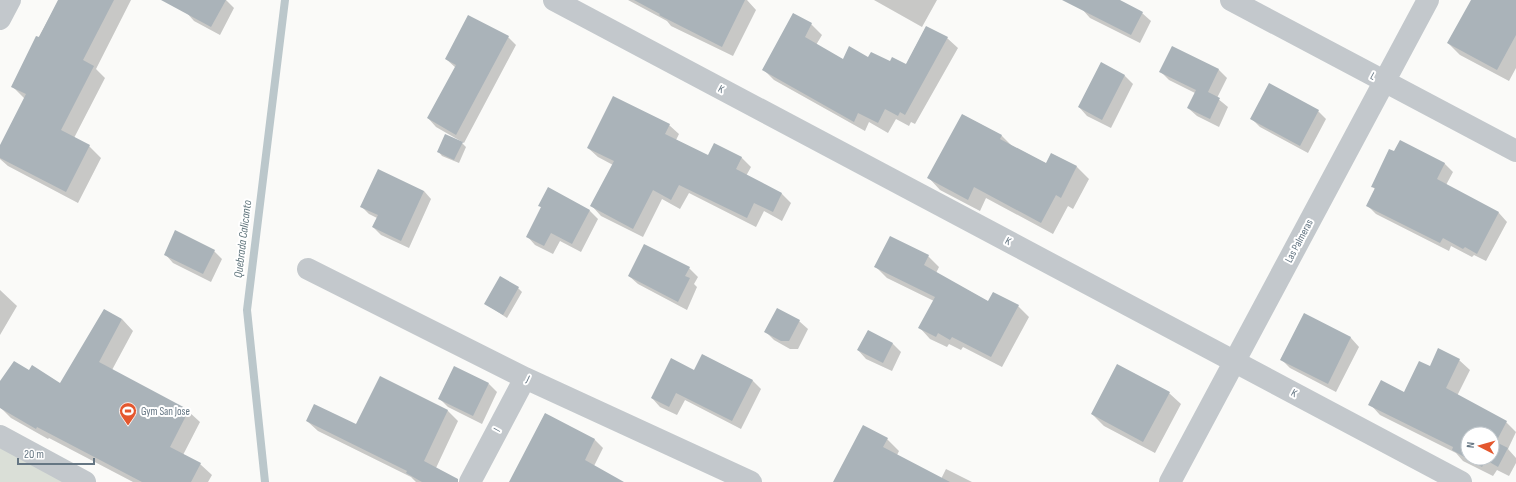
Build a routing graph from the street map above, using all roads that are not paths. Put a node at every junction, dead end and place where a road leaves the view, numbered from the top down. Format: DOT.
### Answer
graph roads {
  1 [pos="10,0"];
  2 [pos="554,0"];
  3 [pos="1231,0"];
  4 [pos="1428,0"];
  5 [pos="0,19"];
  6 [pos="1385,82"];
  7 [pos="1516,151"];
  8 [pos="308,269"];
  9 [pos="1235,361"];
  10 [pos="525,378"];
  11 [pos="0,436"];
  12 [pos="85,482"];
  13 [pos="470,482"];
  14 [pos="751,482"];
  15 [pos="1170,482"];
  16 [pos="1461,482"];
  1 -- 5 [label="street"];
  2 -- 9 [label="street, K"];
  3 -- 6 [label="street, L"];
  4 -- 6 [label="street, Las Palmeras"];
  6 -- 7 [label="street, L"];
  6 -- 9 [label="street, Las Palmeras"];
  8 -- 10 [label="street, J"];
  9 -- 15 [label="street, Las Palmeras"];
  9 -- 16 [label="street, K"];
  10 -- 13 [label="street, I"];
  10 -- 14 [label="street, J"];
  11 -- 12 [label="street"];
}
